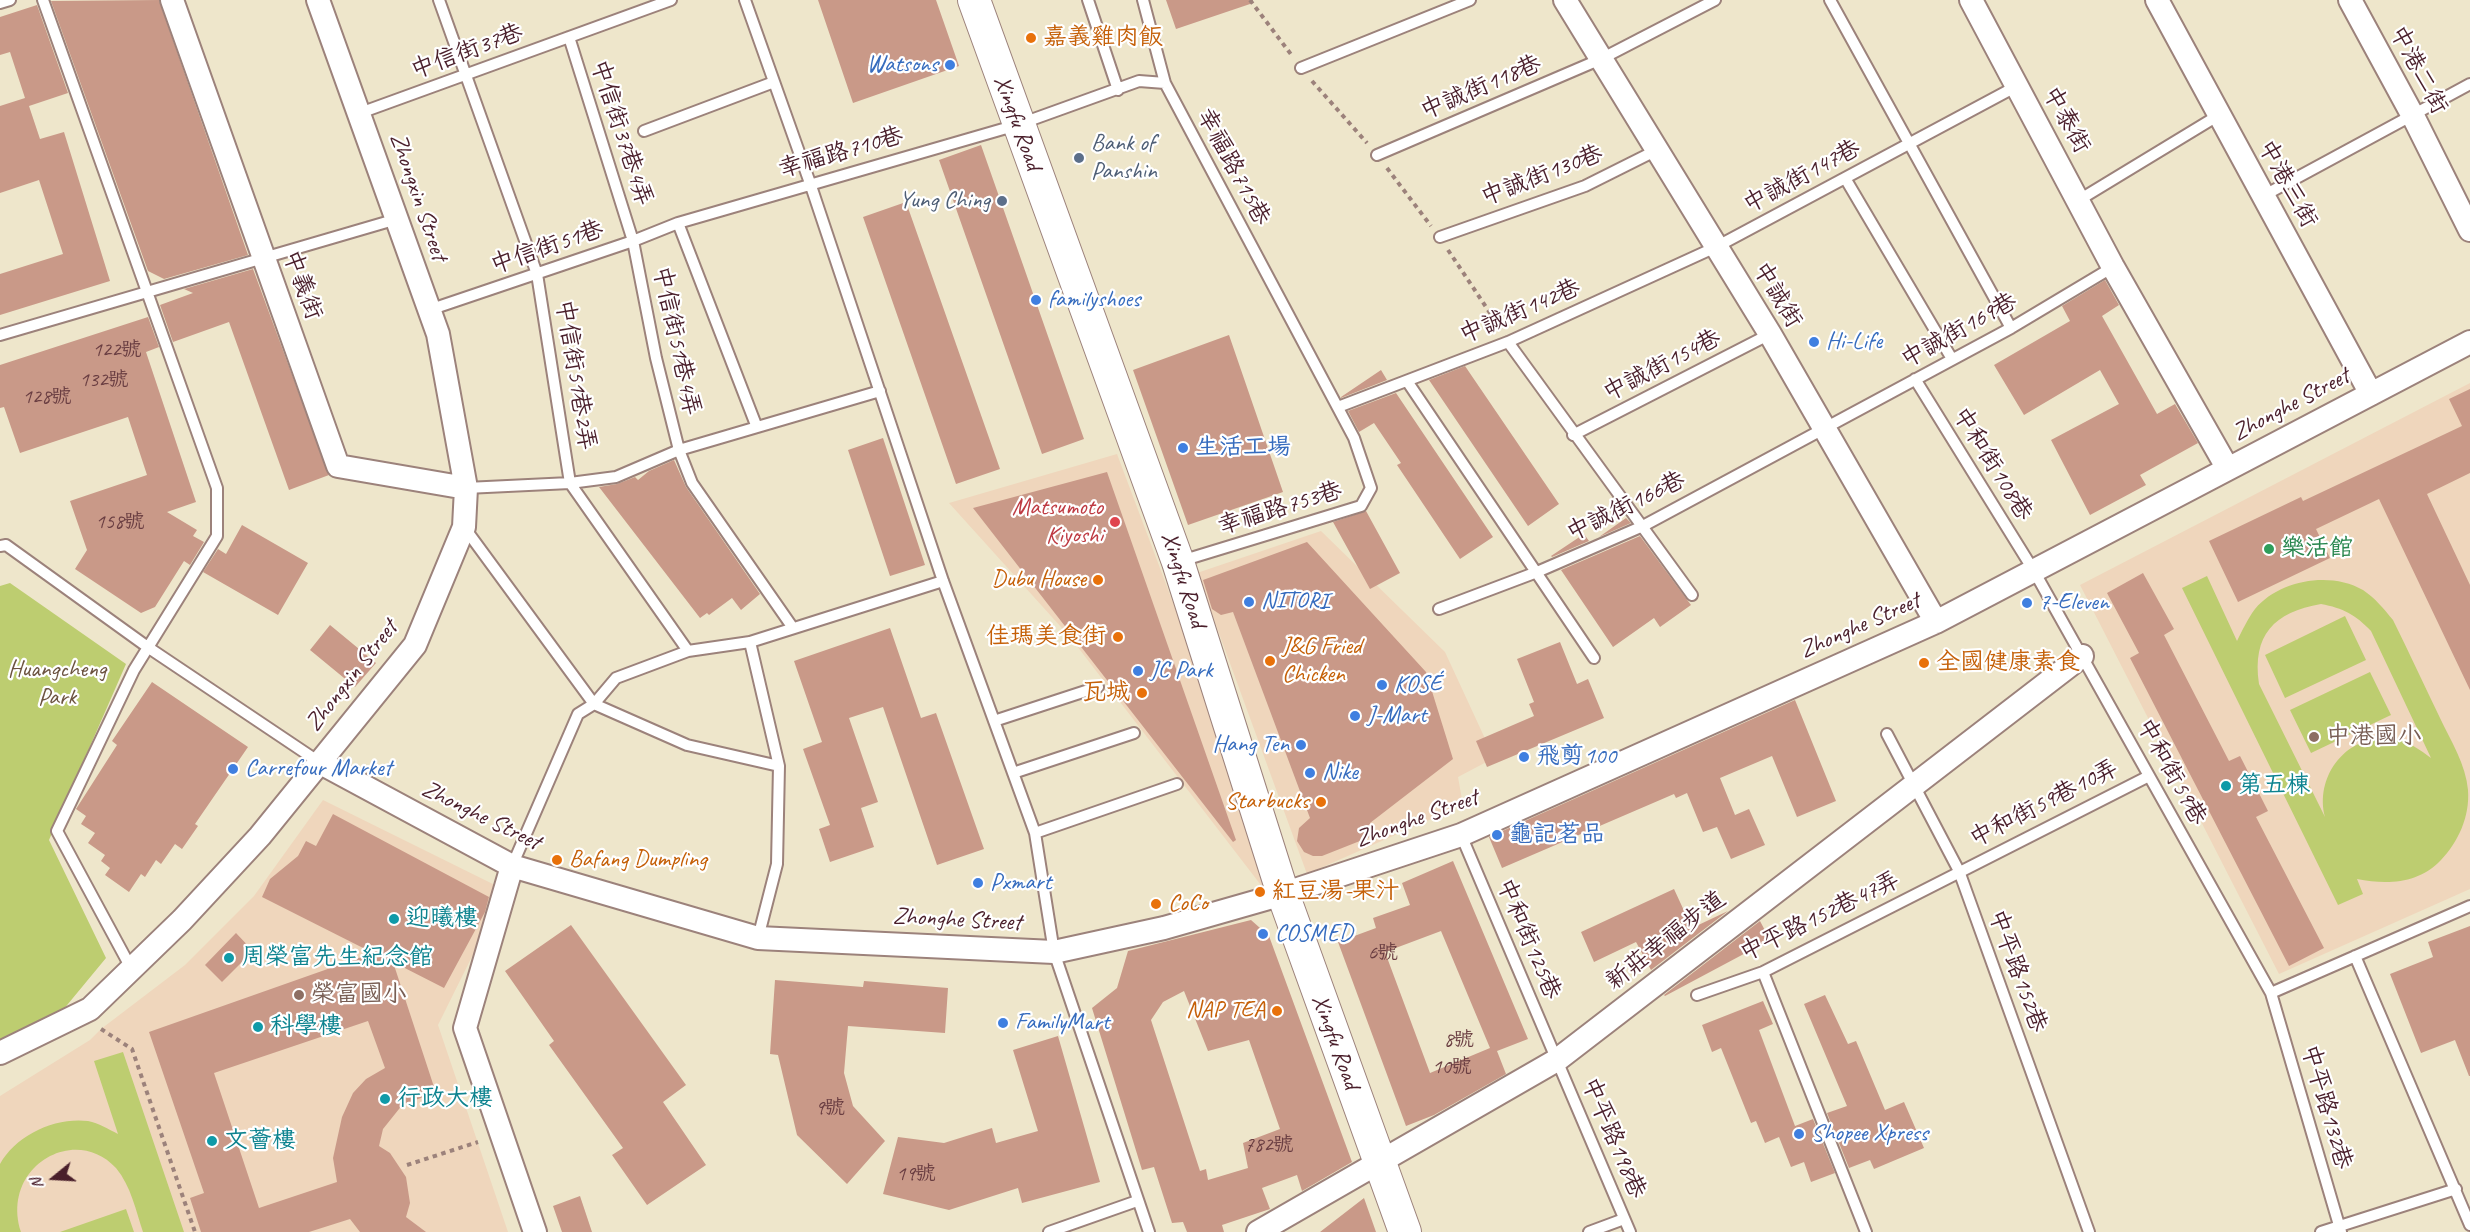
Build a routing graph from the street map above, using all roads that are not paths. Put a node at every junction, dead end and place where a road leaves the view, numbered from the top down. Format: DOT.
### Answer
graph roads {
  1 [pos="10,0"];
  2 [pos="43,0"];
  3 [pos="172,0"];
  4 [pos="318,0"];
  5 [pos="439,0"];
  6 [pos="671,0"];
  7 [pos="745,0"];
  8 [pos="974,0"];
  9 [pos="1088,0"];
  10 [pos="1143,0"];
  11 [pos="1470,0"];
  12 [pos="1565,0"];
  13 [pos="1715,0"];
  14 [pos="1830,0"];
  15 [pos="1971,0"];
  16 [pos="2157,0"];
  17 [pos="2350,0"];
  18 [pos="0,3"];
  19 [pos="569,37"];
  20 [pos="1601,59"];
  21 [pos="1301,68"];
  22 [pos="464,75"];
  23 [pos="774,82"];
  24 [pos="1165,83"];
  25 [pos="2470,84"];
  26 [pos="2017,86"];
  27 [pos="1118,90"];
  28 [pos="360,112"];
  29 [pos="2219,115"];
  30 [pos="2413,116"];
  31 [pos="1017,124"];
  32 [pos="644,131"];
  33 [pos="1908,144"];
  34 [pos="1657,150"];
  35 [pos="1377,155"];
  36 [pos="1845,178"];
  37 [pos="810,183"];
  38 [pos="2263,196"];
  39 [pos="2079,200"];
  40 [pos="398,219"];
  41 [pos="678,223"];
  42 [pos="2470,230"];
  43 [pos="1440,237"];
  44 [pos="633,241"];
  45 [pos="1716,247"];
  46 [pos="264,259"];
  47 [pos="2113,267"];
  48 [pos="537,274"];
  49 [pos="147,293"];
  50 [pos="429,310"];
  51 [pos="2011,327"];
  52 [pos="1770,334"];
  53 [pos="0,335"];
  54 [pos="1508,342"];
  55 [pos="2470,342"];
  56 [pos="1952,359"];
  57 [pos="1915,379"];
  58 [pos="1407,381"];
  59 [pos="880,391"];
  60 [pos="2371,394"];
  61 [pos="1338,407"];
  62 [pos="756,425"];
  63 [pos="1824,428"];
  64 [pos="1573,435"];
  65 [pos="679,450"];
  66 [pos="2228,469"];
  67 [pos="570,483"];
  68 [pos="466,488"];
  69 [pos="1643,526"];
  70 [pos="464,527"];
  71 [pos="0,546"];
  72 [pos="1178,562"];
  73 [pos="2034,571"];
  74 [pos="1537,572"];
  75 [pos="943,580"];
  76 [pos="1692,595"];
  77 [pos="1438,609"];
  78 [pos="1936,622"];
  79 [pos="793,627"];
  80 [pos="750,642"];
  81 [pos="149,648"];
  82 [pos="688,651"];
  83 [pos="2082,656"];
  84 [pos="1594,658"];
  85 [pos="1098,687"];
  86 [pos="594,704"];
  87 [pos="994,721"];
  88 [pos="1134,733"];
  89 [pos="1887,734"];
  90 [pos="319,762"];
  91 [pos="779,766"];
  92 [pos="1013,773"];
  93 [pos="2149,776"];
  94 [pos="1177,784"];
  95 [pos="1913,784"];
  96 [pos="1035,833"];
  97 [pos="1461,835"];
  98 [pos="512,866"];
  99 [pos="1959,871"];
  100 [pos="1283,894"];
  101 [pos="2470,906"];
  102 [pos="758,938"];
  103 [pos="1054,952"];
  104 [pos="2355,956"];
  105 [pos="131,968"];
  106 [pos="1763,972"];
  107 [pos="2271,993"];
  108 [pos="1697,995"];
  109 [pos="0,1053"];
  110 [pos="1557,1060"];
  111 [pos="1378,1164"];
  112 [pos="2456,1189"];
  113 [pos="1137,1201"];
  114 [pos="1624,1219"];
  115 [pos="2470,1225"];
  116 [pos="2340,1230"];
  117 [pos="535,1232"];
  118 [pos="1049,1232"];
  119 [pos="1149,1232"];
  120 [pos="1258,1232"];
  121 [pos="1405,1232"];
  122 [pos="1589,1232"];
  123 [pos="1630,1232"];
  124 [pos="1866,1232"];
  125 [pos="2089,1232"];
  126 [pos="2321,1232"];
  1 -- 18 [label="lane"];
  2 -- 49 [label="lane"];
  3 -- 46 [label="street, 中義街"];
  4 -- 28 [label="street, Zhongxin Street"];
  5 -- 22 [label="lane, 中信街51巷2弄"];
  6 -- 19 [label="lane, 中信街37巷"];
  7 -- 23 [label="lane"];
  8 -- 31 [label="street, Xingfu Road"];
  9 -- 27 [label="lane"];
  10 -- 24 [label="lane, 幸福路715巷"];
  11 -- 21 [label="lane"];
  12 -- 20 [label="street, 中誠街"];
  13 -- 20 [label="lane, 中誠街118巷"];
  14 -- 33 [label="lane"];
  15 -- 26 [label="street, 中泰街"];
  16 -- 29 [label="street, 中港三街"];
  17 -- 30 [label="street, 中港二街"];
  19 -- 22 [label="lane, 中信街37巷"];
  19 -- 44 [label="lane, 中信街37巷4弄"];
  20 -- 34 [label="street, 中誠街"];
  20 -- 35 [label="lane, 中誠街118巷"];
  22 -- 28 [label="lane, 中信街37巷"];
  22 -- 48 [label="lane, 中信街51巷2弄"];
  23 -- 32 [label="lane"];
  23 -- 37 [label="lane"];
  24 -- 27 [label="lane"];
  24 -- 61 [label="lane, 幸福路715巷"];
  25 -- 30 [label="lane"];
  26 -- 33 [label="lane, 中誠街147巷"];
  26 -- 39 [label="street, 中泰街"];
  27 -- 31 [label="lane"];
  28 -- 40 [label="street, Zhongxin Street"];
  29 -- 38 [label="street, 中港三街"];
  29 -- 39 [label="lane"];
  30 -- 38 [label="lane"];
  30 -- 42 [label="street, 中港二街"];
  31 -- 37 [label="lane, 幸福路710巷"];
  31 -- 72 [label="street, Xingfu Road"];
  33 -- 36 [label="lane, 中誠街147巷"];
  33 -- 51 [label="lane"];
  34 -- 43 [label="lane, 中誠街130巷"];
  34 -- 45 [label="street, 中誠街"];
  36 -- 45 [label="lane, 中誠街147巷"];
  36 -- 56 [label="lane"];
  37 -- 41 [label="lane, 幸福路710巷"];
  37 -- 59 [label="lane"];
  38 -- 60 [label="street, 中港三街"];
  39 -- 47 [label="street, 中泰街"];
  40 -- 46 [label="lane"];
  40 -- 50 [label="street, Zhongxin Street"];
  41 -- 44 [label="lane, 中信街51巷"];
  41 -- 62 [label="lane"];
  44 -- 48 [label="lane, 中信街51巷"];
  44 -- 65 [label="lane, 中信街51巷4弄"];
  45 -- 52 [label="street, 中誠街"];
  45 -- 54 [label="lane, 中誠街142巷"];
  46 -- 49 [label="lane"];
  46 -- 68 [label="street, 中義街"];
  47 -- 51 [label="lane, 中誠街169巷"];
  47 -- 66 [label="street, 中泰街"];
  48 -- 50 [label="lane, 中信街51巷"];
  48 -- 67 [label="lane, 中信街51巷2弄"];
  49 -- 53 [label="lane"];
  49 -- 81 [label="lane"];
  50 -- 68 [label="street, Zhongxin Street"];
  51 -- 56 [label="lane, 中誠街169巷"];
  52 -- 63 [label="street, 中誠街"];
  52 -- 64 [label="lane, 中誠街154巷"];
  54 -- 58 [label="lane, 中誠街142巷"];
  54 -- 64 [label="lane"];
  55 -- 60 [label="street, Zhonghe Street"];
  56 -- 57 [label="lane, 中誠街169巷"];
  57 -- 63 [label="lane, 中誠街169巷"];
  57 -- 73 [label="lane, 中和街108巷"];
  58 -- 61 [label="lane, 中誠街142巷"];
  58 -- 74 [label="lane"];
  59 -- 62 [label="lane"];
  59 -- 75 [label="lane"];
  60 -- 66 [label="street, Zhonghe Street"];
  61 -- 72 [label="lane, 幸福路753巷"];
  62 -- 65 [label="lane"];
  63 -- 69 [label="lane, 中誠街166巷"];
  63 -- 78 [label="street, 中誠街"];
  64 -- 69 [label="lane"];
  65 -- 67 [label="lane"];
  65 -- 79 [label="lane, 中信街51巷4弄"];
  66 -- 73 [label="street, Zhonghe Street"];
  67 -- 68 [label="lane"];
  67 -- 82 [label="lane"];
  68 -- 70 [label="street, Zhongxin Street"];
  69 -- 74 [label="lane, 中誠街166巷"];
  69 -- 76 [label="lane"];
  70 -- 86 [label="lane"];
  70 -- 90 [label="street, Zhongxin Street"];
  71 -- 81 [label="lane"];
  72 -- 100 [label="street, Xingfu Road"];
  73 -- 78 [label="street, Zhonghe Street"];
  73 -- 83 [label="lane, 中和街59巷"];
  74 -- 77 [label="lane, 中誠街166巷"];
  74 -- 84 [label="lane"];
  75 -- 79 [label="lane"];
  75 -- 87 [label="lane"];
  78 -- 97 [label="street, Zhonghe Street"];
  79 -- 80 [label="lane"];
  80 -- 82 [label="lane"];
  80 -- 91 [label="lane"];
  81 -- 90 [label="lane"];
  81 -- 105 [label="lane"];
  82 -- 86 [label="lane"];
  83 -- 93 [label="lane, 中和街59巷"];
  83 -- 95 [label="street, 新莊幸福步道"];
  85 -- 87 [label="lane"];
  86 -- 91 [label="lane"];
  86 -- 98 [label="lane"];
  87 -- 92 [label="lane"];
  88 -- 92 [label="lane"];
  89 -- 95 [label="lane, 中平路152巷"];
  90 -- 98 [label="street, Zhonghe Street"];
  90 -- 105 [label="street, Zhongxin Street"];
  91 -- 102 [label="lane"];
  92 -- 96 [label="lane"];
  93 -- 99 [label="lane, 中和街59巷10弄"];
  93 -- 107 [label="lane, 中和街59巷"];
  94 -- 96 [label="lane"];
  95 -- 99 [label="lane, 中平路152巷"];
  95 -- 110 [label="street, 新莊幸福步道"];
  96 -- 103 [label="lane"];
  97 -- 100 [label="street, Zhonghe Street"];
  97 -- 110 [label="lane, 中和街125巷"];
  98 -- 102 [label="street, Zhonghe Street"];
  98 -- 117 [label="street"];
  99 -- 106 [label="lane, 中平路152巷47弄"];
  99 -- 125 [label="lane, 中平路152巷"];
  100 -- 103 [label="street, Zhonghe Street"];
  100 -- 111 [label="street, Xingfu Road"];
  101 -- 104 [label="lane"];
  102 -- 103 [label="street, Zhonghe Street"];
  103 -- 113 [label="lane"];
  104 -- 107 [label="lane"];
  104 -- 112 [label="lane"];
  105 -- 109 [label="street, Zhongxin Street"];
  106 -- 108 [label="lane, 中平路152巷47弄"];
  106 -- 124 [label="lane"];
  107 -- 116 [label="lane, 中平路132巷"];
  110 -- 111 [label="street, 新莊幸福步道"];
  110 -- 114 [label="lane, 中平路198巷"];
  111 -- 120 [label="street, 新莊幸福步道"];
  111 -- 121 [label="street, Xingfu Road"];
  112 -- 115 [label="lane"];
  112 -- 116 [label="lane"];
  113 -- 118 [label="lane"];
  113 -- 119 [label="lane"];
  114 -- 122 [label="lane"];
  114 -- 123 [label="lane, 中平路198巷"];
  116 -- 126 [label="lane"];
}
